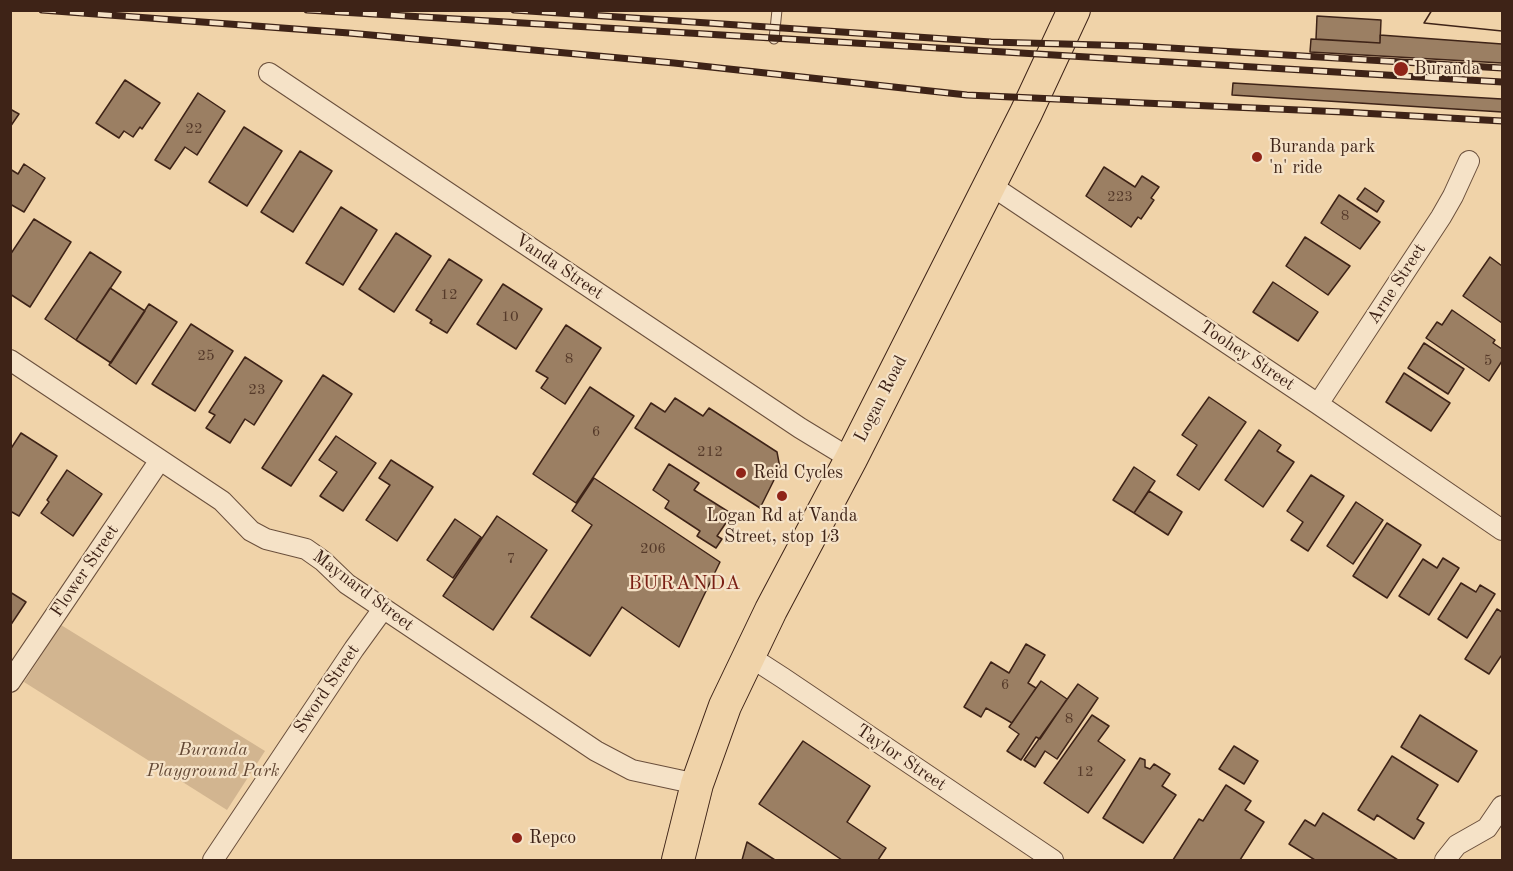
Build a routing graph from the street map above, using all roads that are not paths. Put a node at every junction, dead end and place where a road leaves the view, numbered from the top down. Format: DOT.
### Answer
graph roads {
  1 [pos="777,10"];
  2 [pos="1074,10"];
  3 [pos="774,39"];
  4 [pos="269,74"];
  5 [pos="1469,162"];
  6 [pos="989,184"];
  7 [pos="10,360"];
  8 [pos="1318,404"];
  9 [pos="851,459"];
  10 [pos="160,460"];
  11 [pos="1503,530"];
  12 [pos="383,609"];
  13 [pos="748,656"];
  14 [pos="10,682"];
  15 [pos="697,784"];
  16 [pos="1503,806"];
  17 [pos="213,861"];
  18 [pos="678,861"];
  19 [pos="1053,861"];
  20 [pos="1445,861"];
  1 -- 3 [label="lane"];
  2 -- 6 [label="main road, Logan Road"];
  4 -- 9 [label="street, Vanda Street"];
  5 -- 8 [label="street, Arne Street"];
  6 -- 8 [label="street, Toohey Street"];
  6 -- 9 [label="main road, Logan Road"];
  7 -- 10 [label="street, Maynard Street"];
  8 -- 11 [label="street, Toohey Street"];
  9 -- 13 [label="main road, Logan Road"];
  10 -- 12 [label="street, Maynard Street"];
  10 -- 14 [label="street, Flower Street"];
  12 -- 15 [label="street, Maynard Street"];
  12 -- 17 [label="street, Sword Street"];
  13 -- 15 [label="main road, Logan Road"];
  13 -- 19 [label="street, Taylor Street"];
  15 -- 18 [label="main road, Logan Road"];
  16 -- 20 [label="street"];
}
